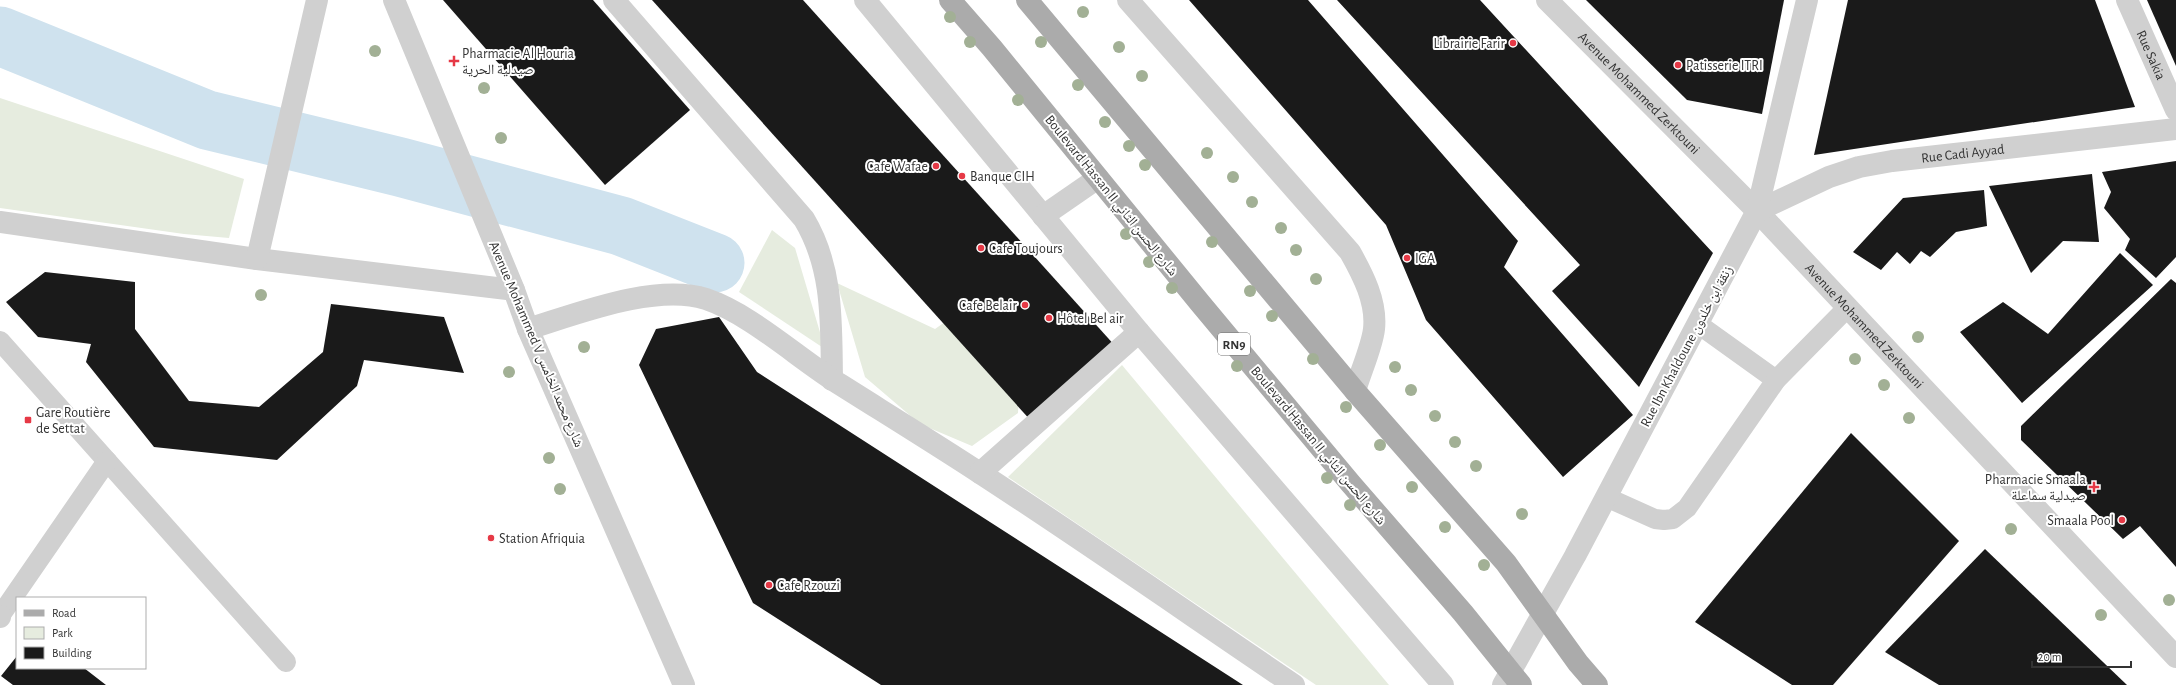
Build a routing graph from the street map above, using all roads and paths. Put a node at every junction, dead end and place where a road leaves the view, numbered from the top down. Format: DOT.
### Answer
graph roads {
  1 [pos="317,0"];
  2 [pos="394,0"];
  3 [pos="614,0"];
  4 [pos="865,0"];
  5 [pos="950,0"];
  6 [pos="1027,0"];
  7 [pos="1128,0"];
  8 [pos="1547,0"];
  9 [pos="1807,0"];
  10 [pos="2127,0"];
  11 [pos="2176,110"];
  12 [pos="2176,129"];
  13 [pos="1098,178"];
  14 [pos="1757,211"];
  15 [pos="1043,216"];
  16 [pos="0,222"];
  17 [pos="257,259"];
  18 [pos="514,290"];
  19 [pos="1848,308"];
  20 [pos="1698,324"];
  21 [pos="528,329"];
  22 [pos="1139,332"];
  23 [pos="0,342"];
  24 [pos="832,380"];
  25 [pos="1776,380"];
  26 [pos="1355,391"];
  27 [pos="107,461"];
  28 [pos="980,473"];
  29 [pos="1606,497"];
  30 [pos="1543,613"];
  31 [pos="0,616"];
  32 [pos="2176,657"];
  33 [pos="286,662"];
  34 [pos="1511,680"];
  35 [pos="684,685"];
  36 [pos="1294,685"];
  37 [pos="1443,685"];
  38 [pos="1598,685"];
  1 -- 17 [label="street"];
  2 -- 18 [label="street, Avenue Mohammed V شارع محمد الخامس"];
  3 -- 24 [label="street"];
  4 -- 15 [label="street"];
  5 -- 13 [label="main road, Boulevard Hassan II شارع الحسن الثاني / RN9"];
  6 -- 26 [label="main road"];
  7 -- 26 [label="street"];
  8 -- 14 [label="street, Avenue Mohammed Zerktouni"];
  9 -- 14 [label="street, Rue Ibn Khaldoune زنقة ابن خلدون"];
  10 -- 11 [label="street, Rue Sakia"];
  12 -- 14 [label="street, Rue Cadi Ayyad"];
  13 -- 15 [label="street"];
  13 -- 34 [label="main road, Boulevard Hassan II شارع الحسن الثاني / RN9"];
  14 -- 19 [label="street, Avenue Mohammed Zerktouni"];
  14 -- 20 [label="street, Rue Ibn Khaldoune زنقة ابن خلدون"];
  15 -- 22 [label="street"];
  16 -- 17 [label="street"];
  17 -- 18 [label="street"];
  18 -- 21 [label="street, Avenue Mohammed V شارع محمد الخامس"];
  19 -- 25 [label="lane"];
  19 -- 32 [label="street, Avenue Mohammed Zerktouni"];
  20 -- 25 [label="lane"];
  20 -- 29 [label="street, Rue Ibn Khaldoune زنقة ابن خلدون"];
  21 -- 24 [label="street"];
  21 -- 35 [label="street, Avenue Mohammed V شارع محمد الخامس"];
  22 -- 28 [label="street"];
  22 -- 37 [label="street"];
  23 -- 27 [label="lane"];
  24 -- 28 [label="street"];
  25 -- 29 [label="lane"];
  26 -- 30 [label="main road"];
  27 -- 31 [label="lane"];
  27 -- 33 [label="lane"];
  28 -- 36 [label="street"];
  29 -- 30 [label="street, Rue Ibn Khaldoune زنقة ابن خلدون"];
  30 -- 34 [label="street, Rue Ibn Khaldoune زنقة ابن خلدون"];
  30 -- 38 [label="main road"];
}
